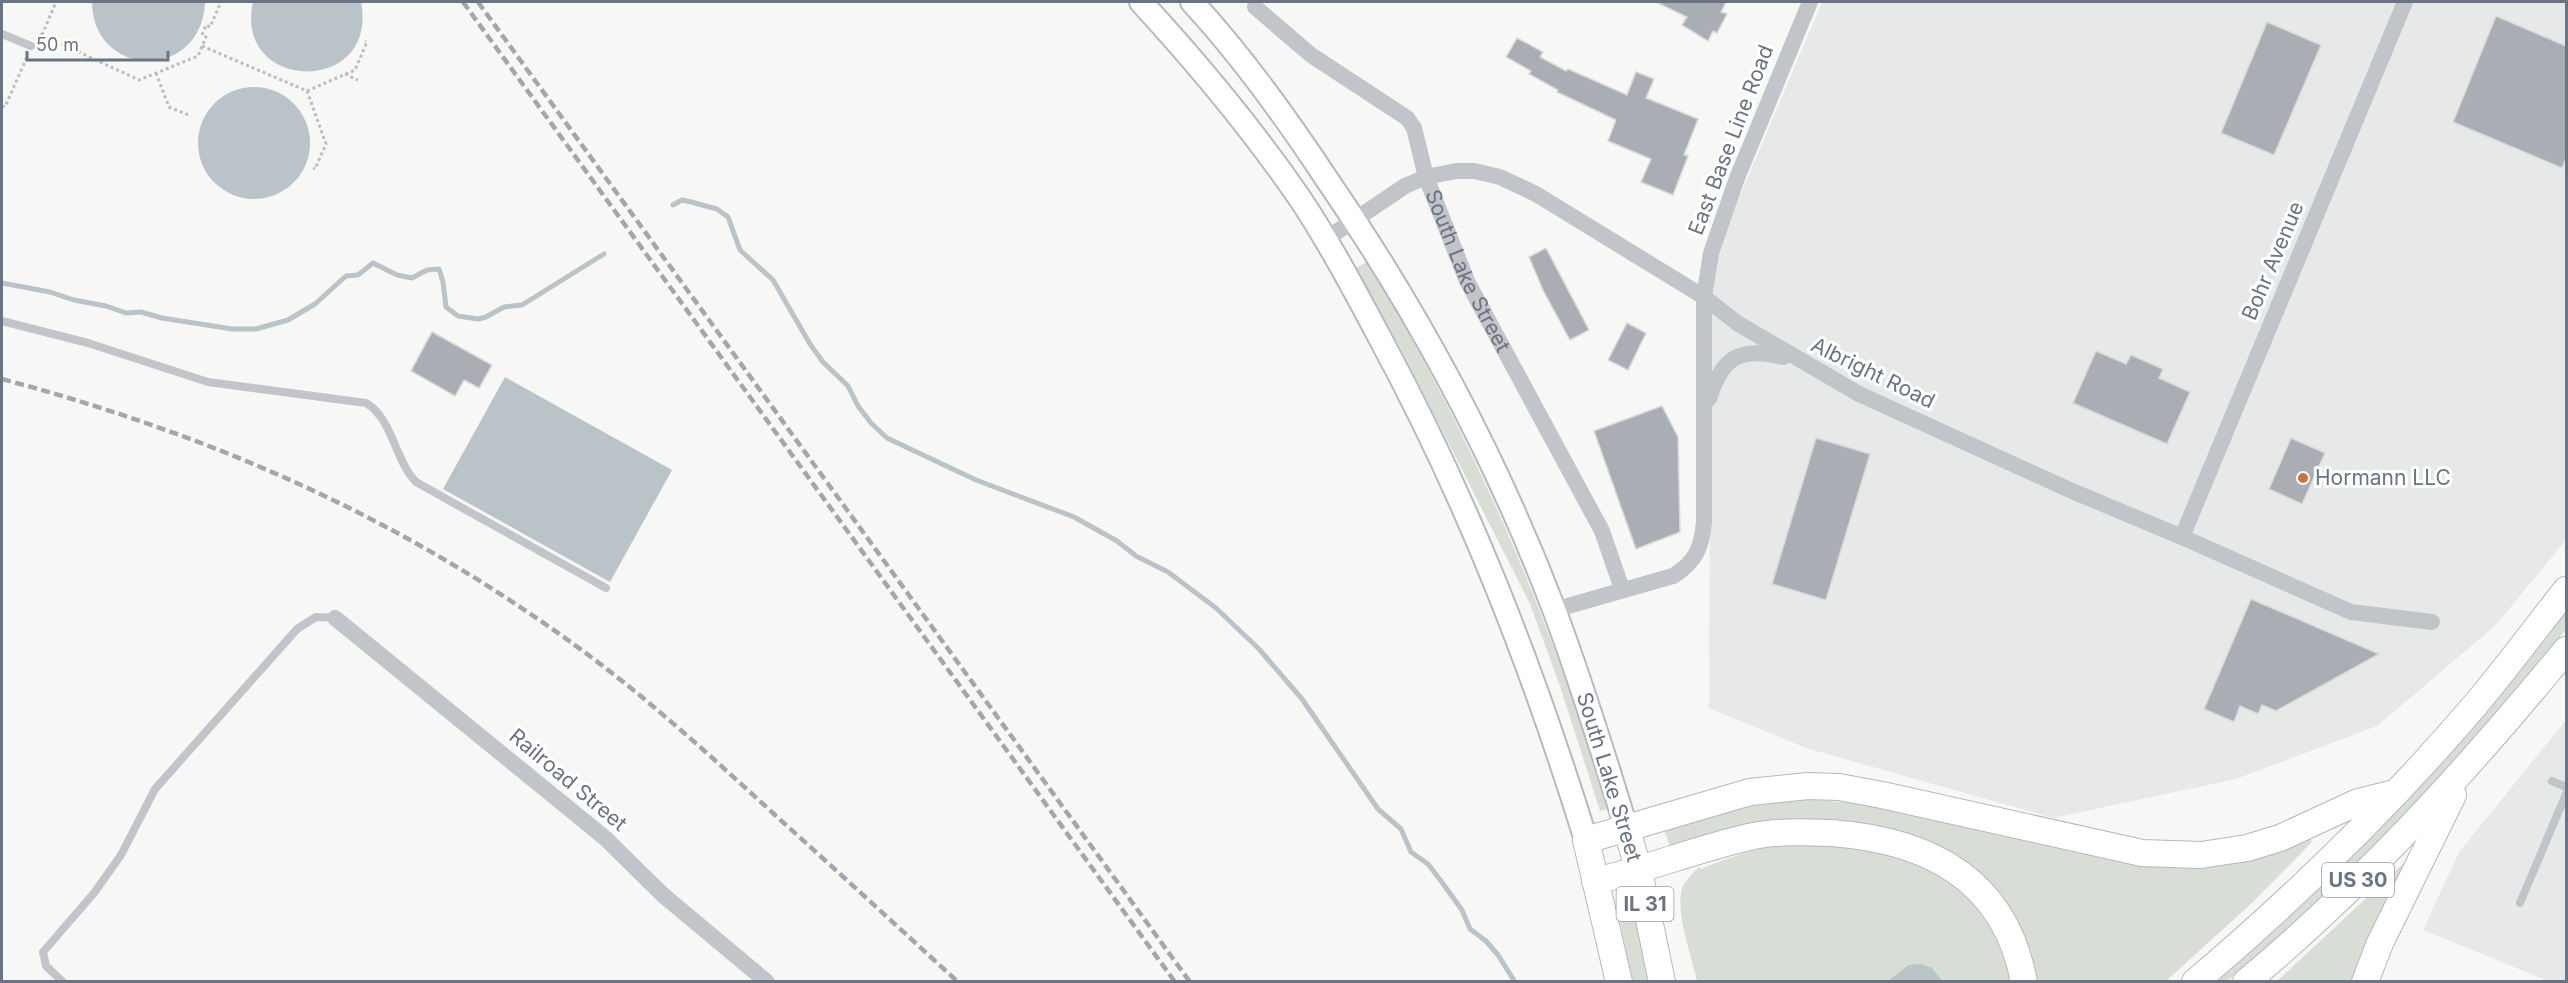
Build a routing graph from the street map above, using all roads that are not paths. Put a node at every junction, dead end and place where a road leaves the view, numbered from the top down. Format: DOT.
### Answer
graph roads {
  1 [pos="1141,2"];
  2 [pos="1192,2"];
  3 [pos="1810,2"];
  4 [pos="2405,2"];
  5 [pos="1255,7"];
  6 [pos="2,34"];
  7 [pos="31,46"];
  8 [pos="1426,177"];
  9 [pos="1355,219"];
  10 [pos="1326,239"];
  11 [pos="1704,297"];
  12 [pos="2,321"];
  13 [pos="1799,361"];
  14 [pos="1704,415"];
  15 [pos="2182,537"];
  16 [pos="606,588"];
  17 [pos="1622,589"];
  18 [pos="2566,590"];
  19 [pos="1554,610"];
  20 [pos="335,618"];
  21 [pos="2432,622"];
  22 [pos="2566,650"];
  23 [pos="2464,772"];
  24 [pos="2552,781"];
  25 [pos="2566,787"];
  26 [pos="2394,793"];
  27 [pos="2566,794"];
  28 [pos="1626,827"];
  29 [pos="1586,840"];
  30 [pos="1639,871"];
  31 [pos="1595,881"];
  32 [pos="2520,903"];
  33 [pos="63,981"];
  34 [pos="767,981"];
  35 [pos="1620,981"];
  36 [pos="1662,981"];
  37 [pos="2024,981"];
  38 [pos="2194,981"];
  39 [pos="2246,981"];
  40 [pos="2365,981"];
  1 -- 10 [label="main road, IL 31"];
  2 -- 9 [label="main road, IL 31"];
  3 -- 11 [label="street, East Base Line Road"];
  4 -- 15 [label="street, Bohr Avenue"];
  5 -- 8 [label="street, South Lake Street"];
  6 -- 7 [label="lane"];
  8 -- 9 [label="street, Albright Road"];
  8 -- 11 [label="street, Albright Road"];
  8 -- 17 [label="street, South Lake Street"];
  9 -- 10 [label="street, Albright Road"];
  9 -- 19 [label="main road, IL 31"];
  10 -- 29 [label="main road, South Lake Street / IL 31"];
  11 -- 13 [label="street, Albright Road"];
  11 -- 14 [label="street, East Base Line Road"];
  12 -- 16 [label="lane"];
  13 -- 14 [label="street"];
  13 -- 15 [label="street, Albright Road"];
  14 -- 17 [label="street, East Base Line Road"];
  15 -- 21 [label="street, Albright Road"];
  17 -- 19 [label="street, East Base Line Road"];
  18 -- 26 [label="main road, US 30"];
  19 -- 28 [label="main road, South Lake Street / IL 31"];
  20 -- 33 [label="lane"];
  20 -- 34 [label="street, Railroad Street"];
  22 -- 23 [label="main road, US 30"];
  23 -- 39 [label="main road, US 30"];
  23 -- 40 [label="main road"];
  24 -- 25 [label="lane"];
  26 -- 28 [label="main road"];
  26 -- 38 [label="main road, US 30"];
  27 -- 32 [label="lane"];
  28 -- 29 [label="main road"];
  28 -- 30 [label="main road, South Lake Street / IL 31"];
  29 -- 31 [label="main road, South Lake Street / IL 31"];
  30 -- 31 [label="main road"];
  30 -- 36 [label="main road, South Lake Street / IL 31"];
  30 -- 37 [label="main road"];
  31 -- 35 [label="main road, South Lake Street / IL 31"];
}
